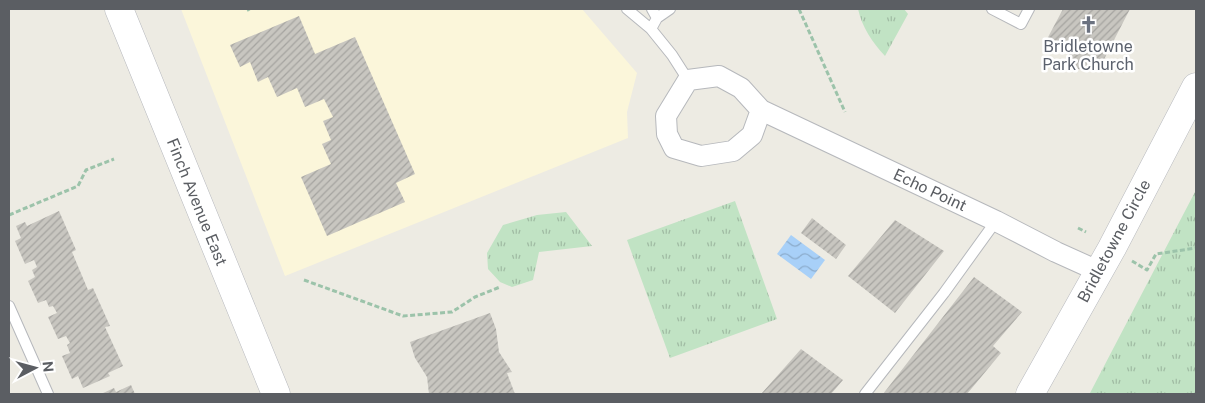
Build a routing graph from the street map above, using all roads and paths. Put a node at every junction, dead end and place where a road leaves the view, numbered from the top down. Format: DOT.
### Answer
graph roads {
  1 [pos="119,9"];
  2 [pos="627,9"];
  3 [pos="670,9"];
  4 [pos="799,9"];
  5 [pos="992,9"];
  6 [pos="1029,9"];
  7 [pos="655,13"];
  8 [pos="651,29"];
  9 [pos="688,80"];
  10 [pos="1196,87"];
  11 [pos="762,110"];
  12 [pos="845,112"];
  13 [pos="114,158"];
  14 [pos="9,215"];
  15 [pos="996,220"];
  16 [pos="1078,228"];
  17 [pos="1086,232"];
  18 [pos="1196,248"];
  19 [pos="1132,261"];
  20 [pos="1098,271"];
  21 [pos="304,280"];
  22 [pos="500,287"];
  23 [pos="9,306"];
  24 [pos="12,327"];
  25 [pos="48,394"];
  26 [pos="276,394"];
  27 [pos="865,394"];
  28 [pos="1030,394"];
  1 -- 26 [label="main road, Finch Avenue East"];
  2 -- 8 [label="lane"];
  3 -- 7 [label="lane"];
  4 -- 12 [label="path"];
  5 -- 6 [label="lane"];
  7 -- 8 [label="lane"];
  8 -- 9 [label="lane"];
  9 -- 11 [label="street, Echo Point"];
  9 -- 11 [label="street"];
  10 -- 20 [label="main road, Bridletowne Circle"];
  11 -- 15 [label="street, Echo Point"];
  13 -- 14 [label="path"];
  15 -- 20 [label="street, Echo Point"];
  15 -- 27 [label="lane"];
  16 -- 17 [label="path"];
  18 -- 19 [label="path"];
  20 -- 28 [label="main road, Bridletowne Circle"];
  21 -- 22 [label="path"];
  23 -- 24 [label="lane"];
  24 -- 25 [label="lane"];
}
